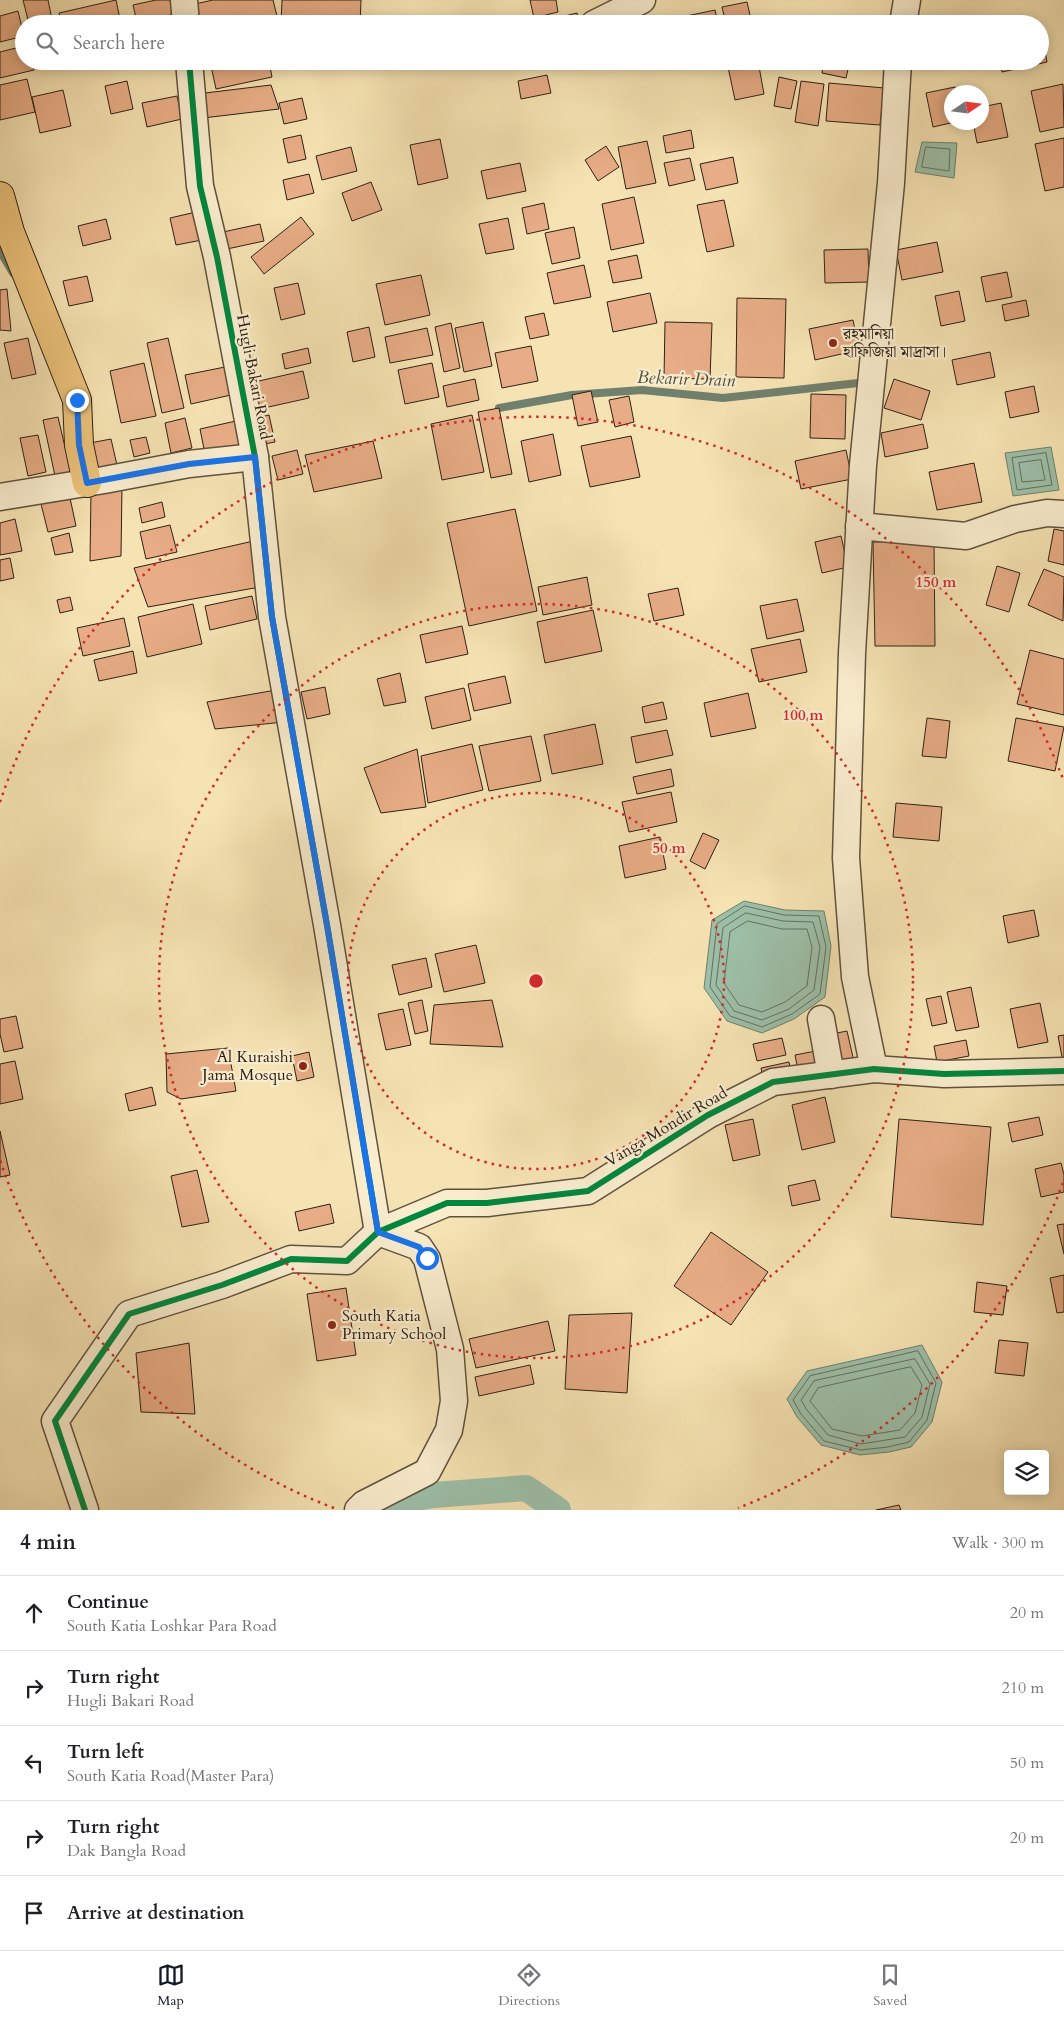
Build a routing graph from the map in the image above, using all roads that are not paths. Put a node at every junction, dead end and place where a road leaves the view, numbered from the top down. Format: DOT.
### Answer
graph roads {
  1 [pos="184,0"];
  2 [pos="642,0"];
  3 [pos="907,0"];
  4 [pos="185,15"];
  5 [pos="612,15"];
  6 [pos="904,15"];
  7 [pos="190,70"];
  8 [pos="897,70"];
  9 [pos="0,196"];
  10 [pos="255,457"];
  11 [pos="87,483"];
  12 [pos="0,497"];
  13 [pos="1064,514"];
  14 [pos="860,526"];
  15 [pos="821,1019"];
  16 [pos="874,1070"];
  17 [pos="1064,1070"];
  18 [pos="831,1075"];
  19 [pos="378,1232"];
  20 [pos="86,1510"];
  21 [pos="358,1510"];
  1 -- 4 [label="street"];
  2 -- 5 [label="street"];
  3 -- 6 [label="street"];
  7 -- 10 [label="street, Hugli Bakari Road"];
  8 -- 14 [label="street"];
  9 -- 11 [label="main road"];
  10 -- 11 [label="street"];
  10 -- 19 [label="street, Hugli Bakari Road"];
  11 -- 12 [label="street"];
  13 -- 14 [label="street"];
  14 -- 16 [label="street"];
  15 -- 18 [label="street"];
  16 -- 17 [label="street, Vanga Mondir Road"];
  16 -- 18 [label="street, Vanga Mondir Road"];
  18 -- 19 [label="street, Vanga Mondir Road"];
  19 -- 20 [label="street"];
  19 -- 21 [label="street"];
}
